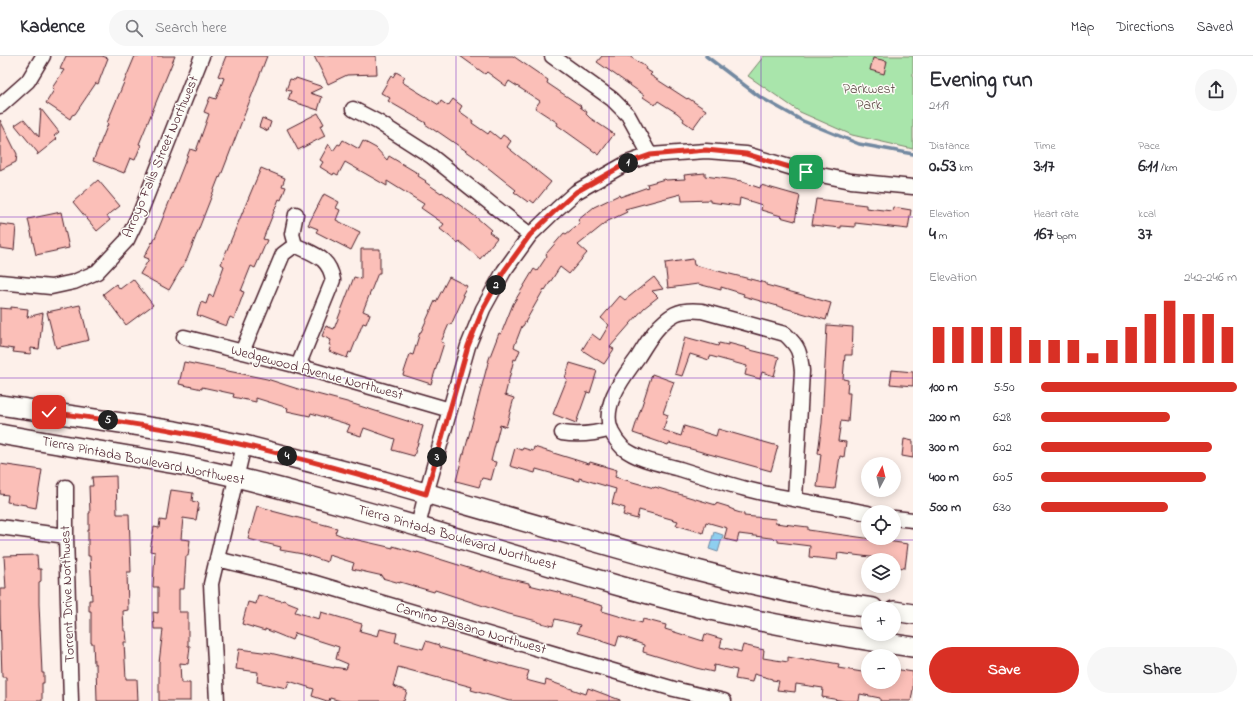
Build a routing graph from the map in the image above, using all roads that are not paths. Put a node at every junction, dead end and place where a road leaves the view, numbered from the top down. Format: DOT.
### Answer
graph roads {
  1 [pos="43,56"];
  2 [pos="202,56"];
  3 [pos="552,56"];
  4 [pos="0,106"];
  5 [pos="353,109"];
  6 [pos="650,155"];
  7 [pos="913,187"];
  8 [pos="296,214"];
  9 [pos="530,235"];
  10 [pos="296,245"];
  11 [pos="0,282"];
  12 [pos="184,337"];
  13 [pos="242,352"];
  14 [pos="298,366"];
  15 [pos="0,405"];
  16 [pos="450,410"];
  17 [pos="611,429"];
  18 [pos="0,434"];
  19 [pos="562,434"];
  20 [pos="244,445"];
  21 [pos="237,477"];
  22 [pos="66,488"];
  23 [pos="426,494"];
  24 [pos="795,499"];
  25 [pos="861,513"];
  26 [pos="901,519"];
  27 [pos="913,520"];
  28 [pos="418,526"];
  29 [pos="0,527"];
  30 [pos="66,536"];
  31 [pos="217,559"];
  32 [pos="861,606"];
  33 [pos="901,612"];
  34 [pos="913,614"];
  35 [pos="913,647"];
  36 [pos="71,701"];
  37 [pos="217,701"];
  38 [pos="724,701"];
  1 -- 4 [label="street"];
  2 -- 11 [label="street, Arroyo Falls Street Northwest"];
  3 -- 6 [label="street"];
  5 -- 9 [label="street"];
  6 -- 7 [label="street"];
  6 -- 9 [label="street"];
  8 -- 10 [label="street"];
  9 -- 16 [label="street"];
  10 -- 13 [label="street"];
  10 -- 14 [label="street"];
  12 -- 13 [label="street, Wedgewood Avenue Northwest"];
  13 -- 14 [label="street, Wedgewood Avenue Northwest"];
  14 -- 16 [label="street, Wedgewood Avenue Northwest"];
  15 -- 20 [label="main road"];
  16 -- 23 [label="street"];
  17 -- 19 [label="street"];
  17 -- 24 [label="street"];
  17 -- 24 [label="street"];
  18 -- 21 [label="main road, Tierra Pintada Boulevard Northwest"];
  20 -- 21 [label="street"];
  20 -- 23 [label="main road"];
  21 -- 28 [label="main road, Tierra Pintada Boulevard Northwest"];
  21 -- 31 [label="street"];
  22 -- 30 [label="street, Torrent Drive Northwest"];
  23 -- 28 [label="street"];
  23 -- 32 [label="main road"];
  24 -- 25 [label="street"];
  26 -- 27 [label="street"];
  28 -- 35 [label="main road, Tierra Pintada Boulevard Northwest"];
  29 -- 30 [label="street"];
  30 -- 36 [label="street, Torrent Drive Northwest"];
  31 -- 37 [label="street"];
  31 -- 38 [label="street, Camino Paisano Northwest"];
  33 -- 34 [label="main road"];
}
